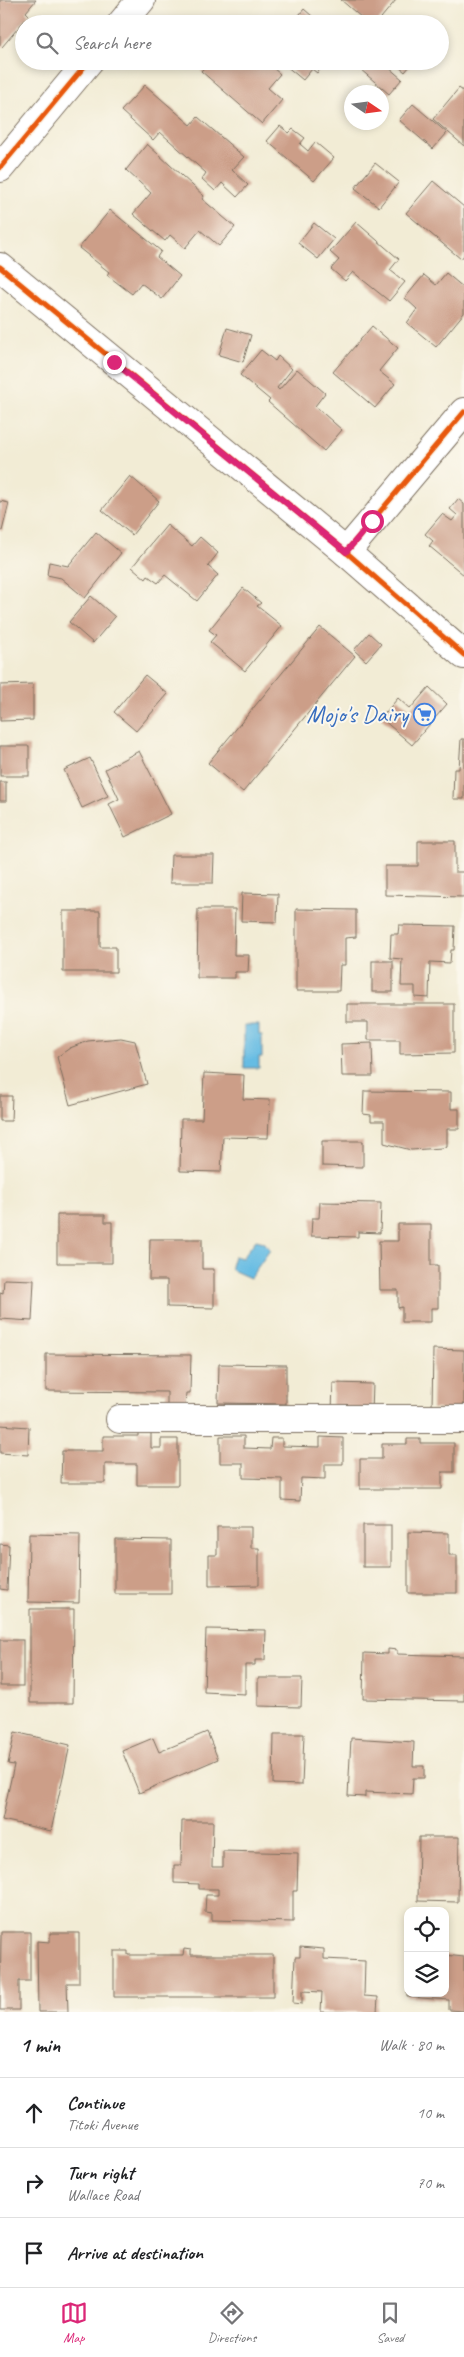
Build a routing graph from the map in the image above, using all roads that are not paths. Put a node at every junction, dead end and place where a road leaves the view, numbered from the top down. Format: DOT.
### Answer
graph roads {
  1 [pos="141,0"];
  2 [pos="128,15"];
  3 [pos="82,70"];
  4 [pos="0,168"];
  5 [pos="0,267"];
  6 [pos="464,412"];
  7 [pos="346,552"];
  8 [pos="464,655"];
  9 [pos="464,1419"];
  10 [pos="120,1420"];
  1 -- 2 [label="street"];
  3 -- 4 [label="street"];
  5 -- 7 [label="street"];
  6 -- 7 [label="street"];
  7 -- 8 [label="street"];
  9 -- 10 [label="street"];
}
